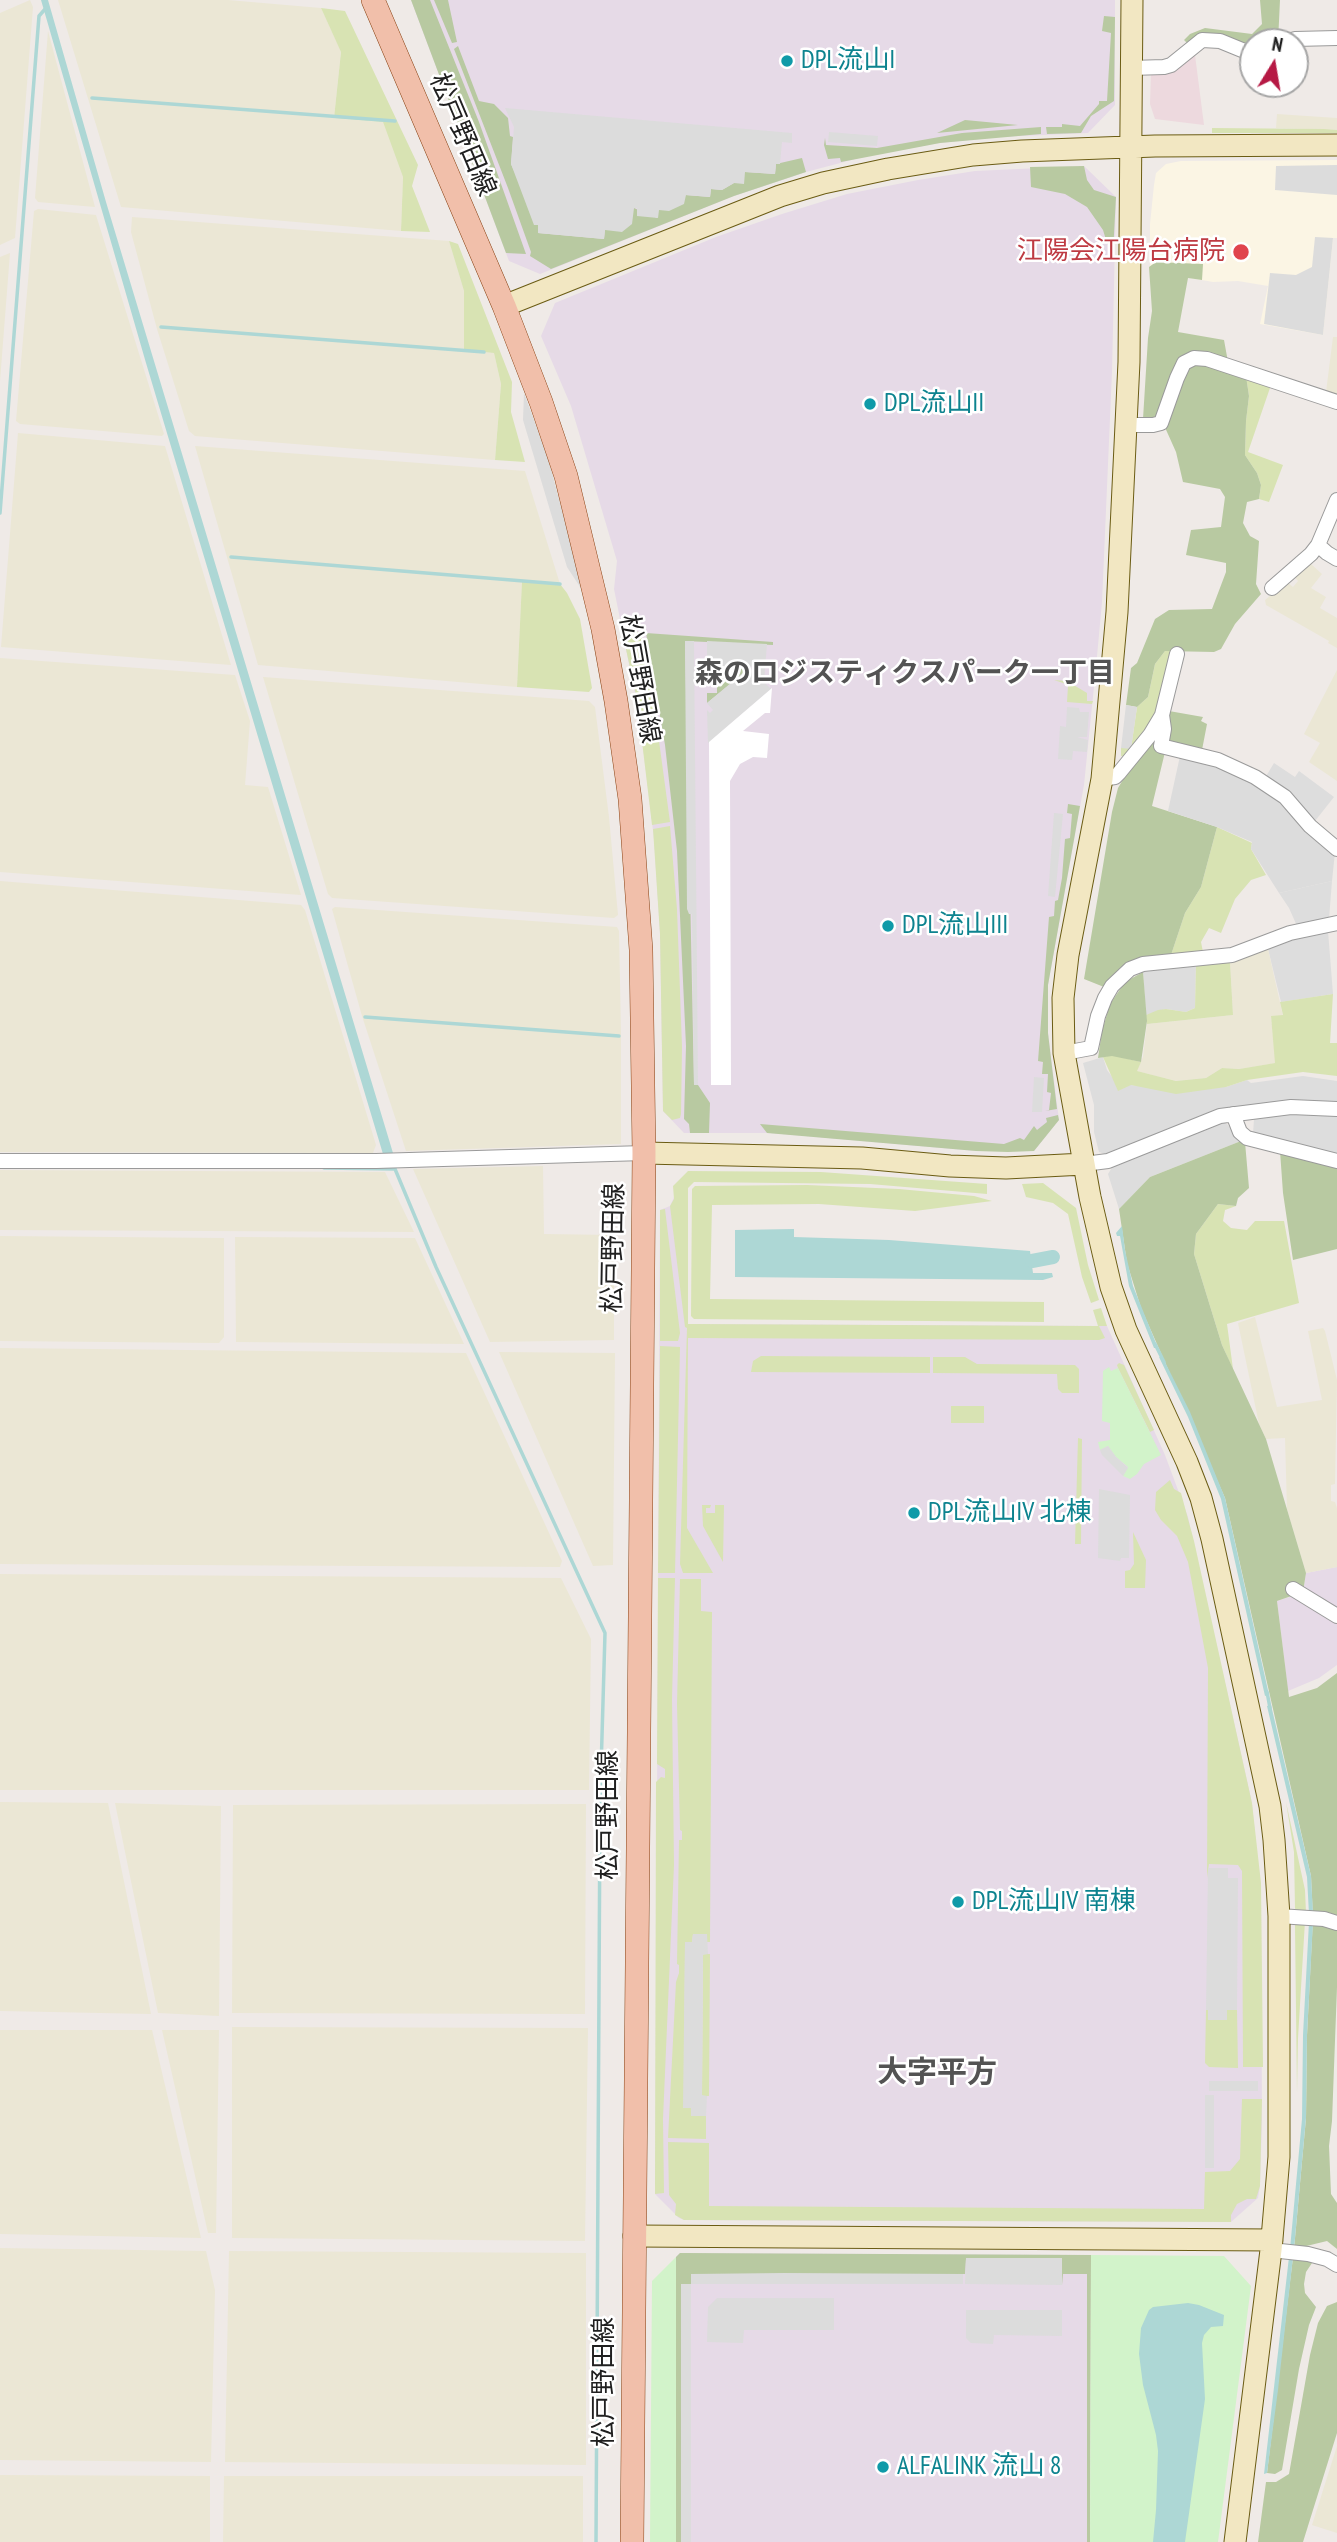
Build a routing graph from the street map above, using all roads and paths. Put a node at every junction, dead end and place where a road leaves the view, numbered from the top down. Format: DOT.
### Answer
graph roads {
  1 [pos="373,0"];
  2 [pos="1132,0"];
  3 [pos="1337,38"];
  4 [pos="1309,39"];
  5 [pos="1239,49"];
  6 [pos="1131,68"];
  7 [pos="1337,145"];
  8 [pos="1131,147"];
  9 [pos="505,306"];
  10 [pos="1337,402"];
  11 [pos="1126,425"];
  12 [pos="1337,500"];
  13 [pos="1318,545"];
  14 [pos="1337,559"];
  15 [pos="1272,588"];
  16 [pos="1177,654"];
  17 [pos="1162,715"];
  18 [pos="1101,779"];
  19 [pos="1337,849"];
  20 [pos="1337,907"];
  21 [pos="1336,923"];
  22 [pos="1065,1053"];
  23 [pos="1337,1109"];
  24 [pos="1233,1114"];
  25 [pos="644,1153"];
  26 [pos="0,1161"];
  27 [pos="1337,1161"];
  28 [pos="1084,1164"];
  29 [pos="1293,1589"];
  30 [pos="1337,1616"];
  31 [pos="1279,1916"];
  32 [pos="1337,1923"];
  33 [pos="634,2236"];
  34 [pos="1282,2249"];
  35 [pos="1337,2265"];
  36 [pos="632,2542"];
  37 [pos="1236,2542"];
  1 -- 9 [label="main road, 松戸野田線"];
  2 -- 6 [label="street"];
  3 -- 4 [label="street"];
  5 -- 6 [label="street"];
  6 -- 8 [label="street"];
  7 -- 8 [label="street"];
  8 -- 9 [label="street"];
  8 -- 11 [label="street"];
  9 -- 25 [label="main road, 松戸野田線"];
  10 -- 11 [label="street"];
  11 -- 18 [label="street"];
  12 -- 13 [label="street"];
  13 -- 14 [label="street"];
  13 -- 15 [label="street"];
  16 -- 17 [label="street"];
  17 -- 18 [label="street"];
  17 -- 19 [label="street"];
  18 -- 22 [label="street"];
  20 -- 21 [label="street"];
  21 -- 22 [label="street"];
  22 -- 28 [label="street"];
  23 -- 24 [label="street"];
  24 -- 27 [label="street"];
  24 -- 28 [label="street"];
  25 -- 26 [label="street"];
  25 -- 28 [label="street"];
  25 -- 33 [label="main road, 松戸野田線"];
  28 -- 31 [label="street"];
  29 -- 30 [label="street"];
  31 -- 32 [label="street"];
  31 -- 34 [label="street"];
  33 -- 34 [label="street"];
  33 -- 36 [label="main road, 松戸野田線"];
  34 -- 35 [label="street"];
  34 -- 37 [label="street"];
}
